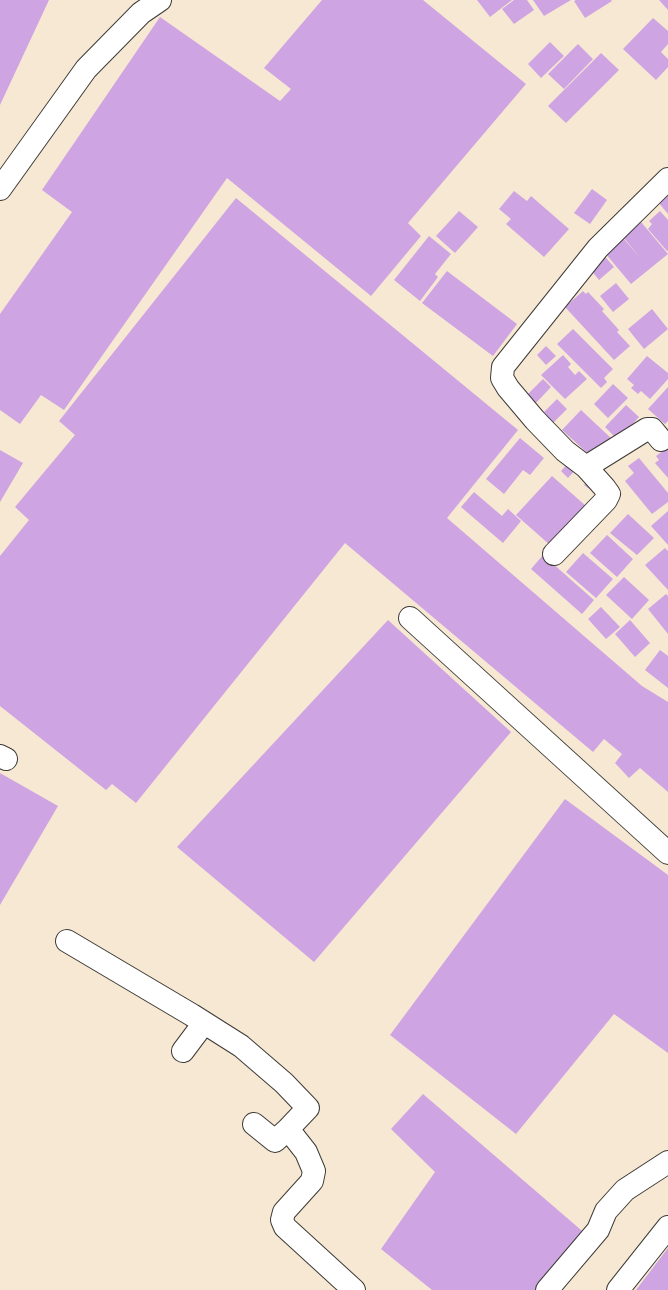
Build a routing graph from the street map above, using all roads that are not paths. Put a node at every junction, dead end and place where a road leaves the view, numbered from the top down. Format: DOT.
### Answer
graph roads {
  1 [pos="160,0"];
  2 [pos="668,178"];
  3 [pos="0,189"];
  4 [pos="661,440"];
  5 [pos="586,467"];
  6 [pos="554,554"];
  7 [pos="410,618"];
  8 [pos="668,853"];
  9 [pos="67,941"];
  10 [pos="204,1023"];
  11 [pos="183,1051"];
  12 [pos="254,1124"];
  13 [pos="288,1129"];
  14 [pos="668,1162"];
  15 [pos="668,1227"];
  16 [pos="354,1290"];
  17 [pos="547,1290"];
  18 [pos="618,1290"];
  1 -- 3 [label="street"];
  2 -- 5 [label="street"];
  4 -- 5 [label="street"];
  5 -- 6 [label="street"];
  7 -- 8 [label="street"];
  9 -- 10 [label="street"];
  10 -- 11 [label="street"];
  10 -- 13 [label="street"];
  12 -- 13 [label="street"];
  13 -- 16 [label="street"];
  14 -- 17 [label="street"];
  15 -- 18 [label="street"];
}
